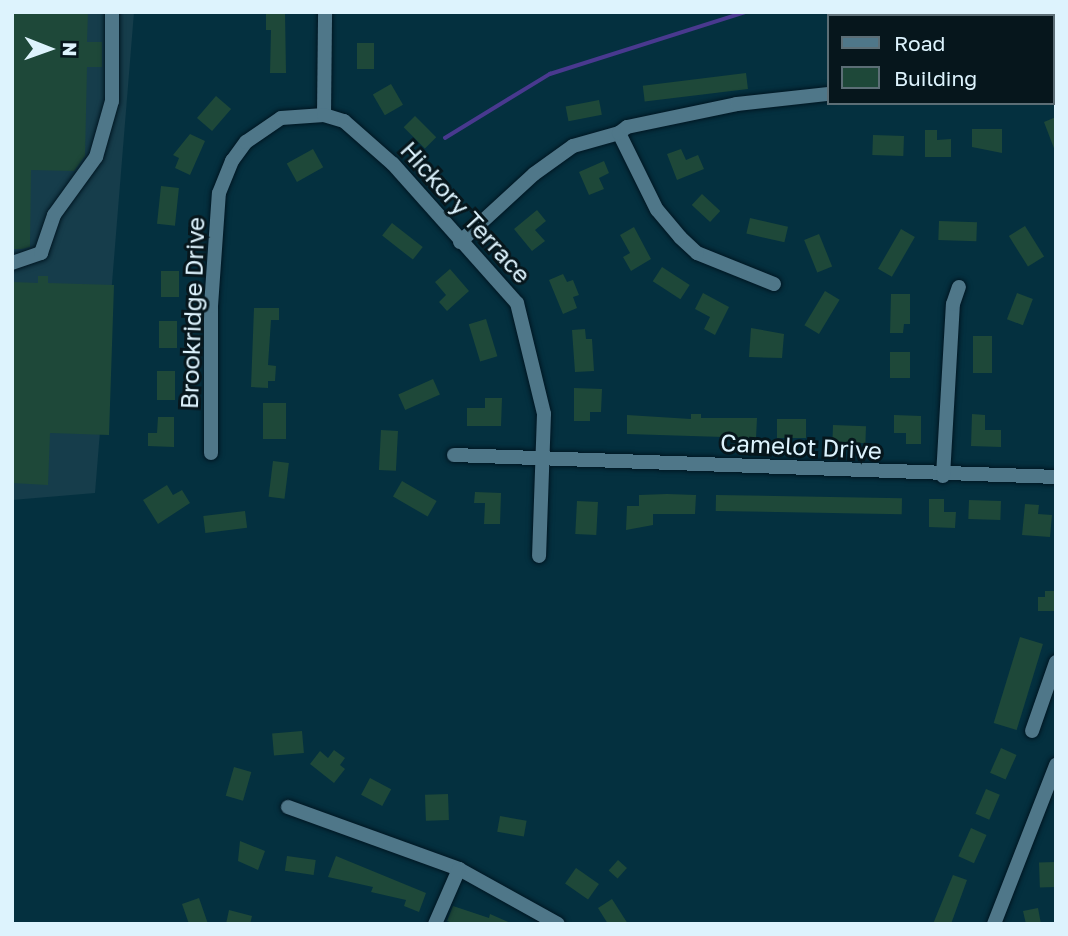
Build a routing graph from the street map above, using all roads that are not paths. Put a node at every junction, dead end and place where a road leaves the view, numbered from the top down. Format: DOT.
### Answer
graph roads {
  1 [pos="112,12"];
  2 [pos="325,12"];
  3 [pos="827,94"];
  4 [pos="324,115"];
  5 [pos="620,133"];
  6 [pos="460,243"];
  7 [pos="12,263"];
  8 [pos="774,284"];
  9 [pos="958,287"];
  10 [pos="211,453"];
  11 [pos="454,454"];
  12 [pos="544,457"];
  13 [pos="943,476"];
  14 [pos="1056,477"];
  15 [pos="539,556"];
  16 [pos="1056,662"];
  17 [pos="1032,731"];
  18 [pos="1056,765"];
  19 [pos="288,807"];
  20 [pos="459,869"];
  21 [pos="435,924"];
  22 [pos="558,924"];
  23 [pos="994,924"];
  1 -- 7 [label="street"];
  2 -- 4 [label="street"];
  3 -- 5 [label="street"];
  4 -- 6 [label="street, Hickory Terrace"];
  4 -- 10 [label="street, Brookridge Drive"];
  5 -- 6 [label="street"];
  5 -- 8 [label="street"];
  6 -- 12 [label="street, Hickory Terrace"];
  9 -- 13 [label="street"];
  11 -- 12 [label="street, Camelot Drive"];
  12 -- 13 [label="street, Camelot Drive"];
  12 -- 15 [label="street, Hickory Terrace"];
  13 -- 14 [label="street, Camelot Drive"];
  16 -- 17 [label="street"];
  18 -- 23 [label="street"];
  19 -- 20 [label="street"];
  20 -- 21 [label="street"];
  20 -- 22 [label="street"];
}
